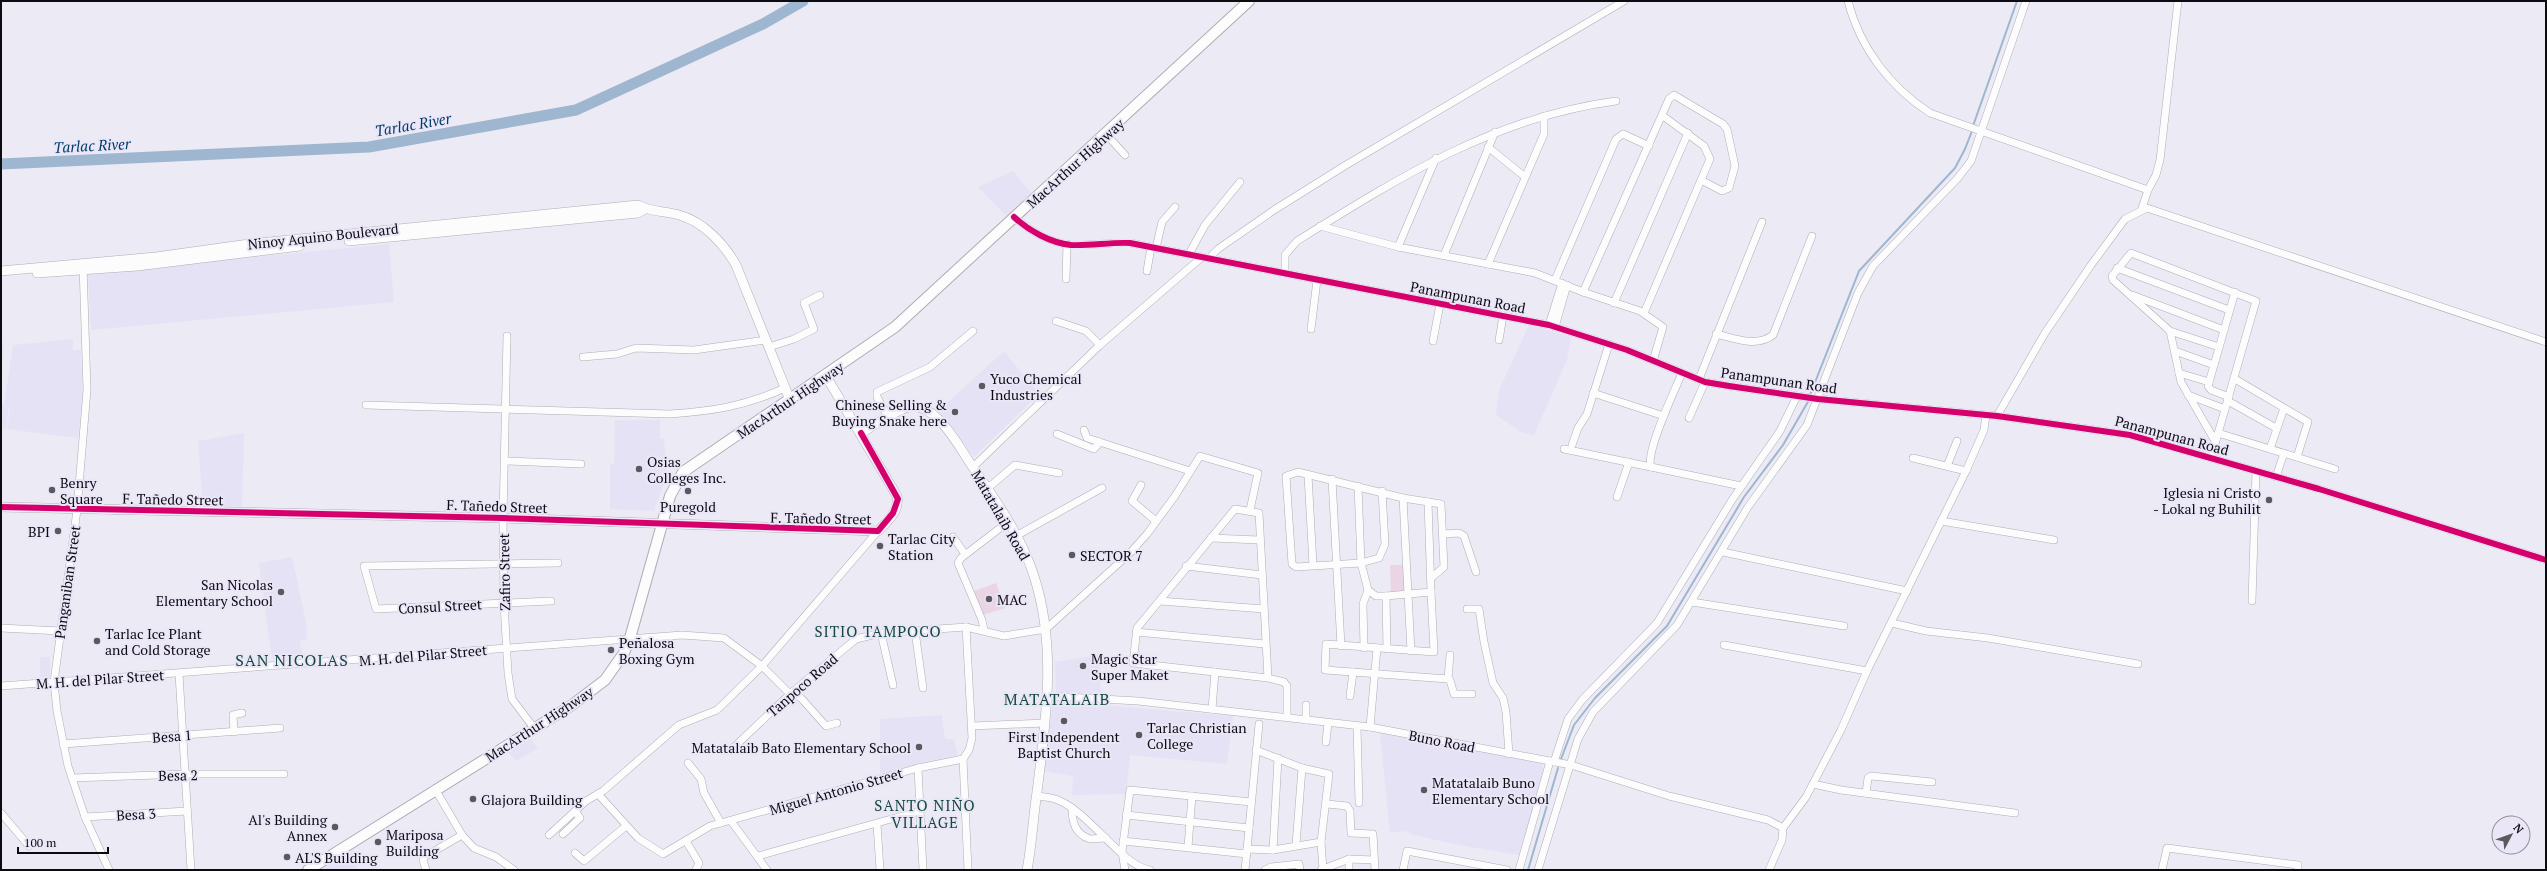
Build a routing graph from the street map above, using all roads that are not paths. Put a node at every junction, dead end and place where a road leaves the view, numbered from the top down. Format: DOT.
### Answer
graph roads {
  1 [pos="1249,1"];
  2 [pos="1624,1"];
  3 [pos="1848,1"];
  4 [pos="2026,1"];
  5 [pos="2178,1"];
  6 [pos="1616,101"];
  7 [pos="1544,116"];
  8 [pos="1663,116"];
  9 [pos="1977,129"];
  10 [pos="1495,132"];
  11 [pos="1688,133"];
  12 [pos="1106,134"];
  13 [pos="1649,146"];
  14 [pos="1488,147"];
  15 [pos="1125,155"];
  16 [pos="1436,158"];
  17 [pos="1525,177"];
  18 [pos="1701,180"];
  19 [pos="1240,182"];
  20 [pos="2148,190"];
  21 [pos="1175,207"];
  22 [pos="2142,208"];
  23 [pos="1014,217"];
  24 [pos="1762,222"];
  25 [pos="1320,226"];
  26 [pos="1812,236"];
  27 [pos="1067,244"];
  28 [pos="1398,247"];
  29 [pos="1154,248"];
  30 [pos="1189,254"];
  31 [pos="1444,255"];
  32 [pos="1205,257"];
  33 [pos="1488,264"];
  34 [pos="83,266"];
  35 [pos="2118,268"];
  36 [pos="1,271"];
  37 [pos="1147,271"];
  38 [pos="1285,273"];
  39 [pos="1,276"];
  40 [pos="1066,279"];
  41 [pos="1317,280"];
  42 [pos="1561,283"];
  43 [pos="1583,292"];
  44 [pos="2236,292"];
  45 [pos="2127,293"];
  46 [pos="820,295"];
  47 [pos="1614,303"];
  48 [pos="1440,304"];
  49 [pos="2229,310"];
  50 [pos="1644,313"];
  51 [pos="1503,316"];
  52 [pos="1056,321"];
  53 [pos="1552,326"];
  54 [pos="1311,329"];
  55 [pos="2224,330"];
  56 [pos="972,331"];
  57 [pos="2170,331"];
  58 [pos="1716,334"];
  59 [pos="507,336"];
  60 [pos="1499,340"];
  61 [pos="1433,341"];
  62 [pos="2546,342"];
  63 [pos="768,344"];
  64 [pos="1609,344"];
  65 [pos="1100,345"];
  66 [pos="2219,347"];
  67 [pos="2175,351"];
  68 [pos="583,357"];
  69 [pos="1653,361"];
  70 [pos="2214,365"];
  71 [pos="1682,373"];
  72 [pos="2179,373"];
  73 [pos="826,376"];
  74 [pos="2235,378"];
  75 [pos="1702,380"];
  76 [pos="2209,382"];
  77 [pos="785,388"];
  78 [pos="1593,394"];
  79 [pos="2188,395"];
  80 [pos="1797,396"];
  81 [pos="1812,397"];
  82 [pos="2229,399"];
  83 [pos="790,400"];
  84 [pos="366,405"];
  85 [pos="2284,408"];
  86 [pos="2225,409"];
  87 [pos="506,410"];
  88 [pos="1986,415"];
  89 [pos="1664,416"];
  90 [pos="1997,416"];
  91 [pos="888,417"];
  92 [pos="1689,418"];
  93 [pos="2276,428"];
  94 [pos="1084,430"];
  95 [pos="861,433"];
  96 [pos="1057,434"];
  97 [pos="2218,434"];
  98 [pos="1957,441"];
  99 [pos="2215,441"];
  100 [pos="1100,442"];
  101 [pos="1572,445"];
  102 [pos="1564,449"];
  103 [pos="2270,449"];
  104 [pos="2284,453"];
  105 [pos="2298,457"];
  106 [pos="1913,458"];
  107 [pos="2210,458"];
  108 [pos="505,461"];
  109 [pos="1629,462"];
  110 [pos="581,464"];
  111 [pos="1946,466"];
  112 [pos="973,467"];
  113 [pos="1651,467"];
  114 [pos="2335,469"];
  115 [pos="1190,471"];
  116 [pos="1966,471"];
  117 [pos="2256,471"];
  118 [pos="1059,473"];
  119 [pos="1308,475"];
  120 [pos="2276,477"];
  121 [pos="1332,479"];
  122 [pos="1141,485"];
  123 [pos="1358,486"];
  124 [pos="1741,486"];
  125 [pos="988,488"];
  126 [pos="1102,488"];
  127 [pos="1382,492"];
  128 [pos="1618,497"];
  129 [pos="1403,498"];
  130 [pos="1428,502"];
  131 [pos="1,507"];
  132 [pos="77,510"];
  133 [pos="1250,510"];
  134 [pos="503,518"];
  135 [pos="1156,521"];
  136 [pos="1941,521"];
  137 [pos="1008,522"];
  138 [pos="662,525"];
  139 [pos="878,531"];
  140 [pos="1444,534"];
  141 [pos="1016,536"];
  142 [pos="953,537"];
  143 [pos="1211,538"];
  144 [pos="1259,540"];
  145 [pos="2054,540"];
  146 [pos="1723,552"];
  147 [pos="965,554"];
  148 [pos="2546,560"];
  149 [pos="558,562"];
  150 [pos="503,563"];
  151 [pos="1360,563"];
  152 [pos="1336,564"];
  153 [pos="1313,565"];
  154 [pos="1186,566"];
  155 [pos="1476,572"];
  156 [pos="1262,575"];
  157 [pos="1431,578"];
  158 [pos="1368,590"];
  159 [pos="1907,591"];
  160 [pos="1431,592"];
  161 [pos="1408,595"];
  162 [pos="1386,596"];
  163 [pos="1160,600"];
  164 [pos="551,601"];
  165 [pos="2252,601"];
  166 [pos="1692,602"];
  167 [pos="504,603"];
  168 [pos="1264,609"];
  169 [pos="1467,609"];
  170 [pos="1892,623"];
  171 [pos="1844,626"];
  172 [pos="966,627"];
  173 [pos="1,628"];
  174 [pos="1046,629"];
  175 [pos="984,630"];
  176 [pos="60,631"];
  177 [pos="915,631"];
  178 [pos="1136,632"];
  179 [pos="882,633"];
  180 [pos="630,638"];
  181 [pos="1265,644"];
  182 [pos="1724,645"];
  183 [pos="1341,646"];
  184 [pos="1364,648"];
  185 [pos="1377,648"];
  186 [pos="507,649"];
  187 [pos="1387,649"];
  188 [pos="1411,651"];
  189 [pos="1450,655"];
  190 [pos="2138,664"];
  191 [pos="762,666"];
  192 [pos="1867,671"];
  193 [pos="1215,672"];
  194 [pos="1353,672"];
  195 [pos="1373,673"];
  196 [pos="179,674"];
  197 [pos="1268,678"];
  198 [pos="1448,679"];
  199 [pos="54,682"];
  200 [pos="893,685"];
  201 [pos="1,686"];
  202 [pos="923,688"];
  203 [pos="791,693"];
  204 [pos="1472,694"];
  205 [pos="1047,696"];
  206 [pos="1350,696"];
  207 [pos="1306,705"];
  208 [pos="1212,709"];
  209 [pos="242,713"];
  210 [pos="1287,717"];
  211 [pos="1306,720"];
  212 [pos="838,723"];
  213 [pos="1045,723"];
  214 [pos="1328,723"];
  215 [pos="1259,724"];
  216 [pos="972,726"];
  217 [pos="1357,726"];
  218 [pos="1370,727"];
  219 [pos="280,728"];
  220 [pos="534,728"];
  221 [pos="234,732"];
  222 [pos="183,735"];
  223 [pos="1326,742"];
  224 [pos="63,744"];
  225 [pos="731,750"];
  226 [pos="1256,750"];
  227 [pos="1509,754"];
  228 [pos="1278,758"];
  229 [pos="963,759"];
  230 [pos="1552,762"];
  231 [pos="688,763"];
  232 [pos="1571,766"];
  233 [pos="918,768"];
  234 [pos="1302,768"];
  235 [pos="186,774"];
  236 [pos="284,774"];
  237 [pos="72,778"];
  238 [pos="1932,782"];
  239 [pos="1813,784"];
  240 [pos="435,789"];
  241 [pos="1866,793"];
  242 [pos="598,794"];
  243 [pos="1036,796"];
  244 [pos="1192,796"];
  245 [pos="1251,802"];
  246 [pos="1359,803"];
  247 [pos="1327,804"];
  248 [pos="1072,808"];
  249 [pos="187,811"];
  250 [pos="575,811"];
  251 [pos="920,811"];
  252 [pos="1,813"];
  253 [pos="2015,813"];
  254 [pos="1126,815"];
  255 [pos="85,816"];
  256 [pos="731,820"];
  257 [pos="1189,822"];
  258 [pos="721,823"];
  259 [pos="877,824"];
  260 [pos="626,826"];
  261 [pos="1249,828"];
  262 [pos="1783,828"];
  263 [pos="462,834"];
  264 [pos="549,834"];
  265 [pos="563,834"];
  266 [pos="1106,838"];
  267 [pos="686,841"];
  268 [pos="1123,841"];
  269 [pos="1321,842"];
  270 [pos="1296,845"];
  271 [pos="29,846"];
  272 [pos="1188,847"];
  273 [pos="1273,850"];
  274 [pos="1247,851"];
  275 [pos="575,852"];
  276 [pos="1122,852"];
  277 [pos="758,856"];
  278 [pos="1349,859"];
  279 [pos="1374,860"];
  280 [pos="109,870"];
  281 [pos="191,870"];
  282 [pos="308,870"];
  283 [pos="426,870"];
  284 [pos="514,870"];
  285 [pos="696,870"];
  286 [pos="767,870"];
  287 [pos="880,870"];
  288 [pos="923,870"];
  289 [pos="968,870"];
  290 [pos="1027,870"];
  291 [pos="1125,870"];
  292 [pos="1150,870"];
  293 [pos="1245,870"];
  294 [pos="1265,870"];
  295 [pos="1300,870"];
  296 [pos="1322,870"];
  297 [pos="1349,870"];
  298 [pos="1375,870"];
  299 [pos="1403,870"];
  300 [pos="1506,870"];
  301 [pos="1519,870"];
  302 [pos="1538,870"];
  303 [pos="1769,870"];
  304 [pos="2162,870"];
  305 [pos="2298,870"];
  1 -- 12 [label="highway, MacArthur Highway"];
  2 -- 32 [label="street"];
  3 -- 9 [label="street"];
  4 -- 9 [label="street"];
  5 -- 20 [label="street"];
  6 -- 7 [label="street"];
  7 -- 10 [label="street"];
  7 -- 17 [label="street"];
  8 -- 11 [label="street"];
  8 -- 13 [label="street"];
  8 -- 18 [label="street"];
  9 -- 20 [label="street"];
  9 -- 81 [label="street"];
  10 -- 14 [label="street"];
  10 -- 16 [label="street"];
  11 -- 18 [label="street"];
  11 -- 47 [label="street"];
  12 -- 15 [label="street"];
  12 -- 23 [label="highway, MacArthur Highway"];
  13 -- 42 [label="street"];
  13 -- 43 [label="street"];
  14 -- 17 [label="street"];
  14 -- 31 [label="street"];
  16 -- 25 [label="street"];
  16 -- 28 [label="street"];
  17 -- 33 [label="street"];
  18 -- 50 [label="street"];
  19 -- 30 [label="street"];
  20 -- 22 [label="street"];
  21 -- 29 [label="street"];
  22 -- 62 [label="street"];
  22 -- 90 [label="street"];
  23 -- 27 [label="street, Panampunan Road"];
  23 -- 73 [label="highway, MacArthur Highway"];
  24 -- 58 [label="street"];
  25 -- 28 [label="street"];
  25 -- 38 [label="street"];
  26 -- 58 [label="street"];
  27 -- 29 [label="street, Panampunan Road"];
  27 -- 40 [label="street"];
  28 -- 31 [label="street"];
  29 -- 30 [label="street, Panampunan Road"];
  29 -- 37 [label="street"];
  30 -- 32 [label="street, Panampunan Road"];
  31 -- 33 [label="street"];
  32 -- 38 [label="street, Panampunan Road"];
  32 -- 65 [label="street"];
  33 -- 42 [label="street"];
  34 -- 36 [label="main road, Ninoy Aquino Boulevard"];
  34 -- 39 [label="main road, Ninoy Aquino Boulevard"];
  34 -- 63 [label="main road, Ninoy Aquino Boulevard"];
  34 -- 132 [label="street, Panganiban Street"];
  35 -- 44 [label="street"];
  35 -- 45 [label="street"];
  35 -- 49 [label="street"];
  38 -- 41 [label="street, Panampunan Road"];
  41 -- 48 [label="street, Panampunan Road"];
  41 -- 54 [label="street"];
  42 -- 43 [label="street"];
  42 -- 53 [label="street"];
  43 -- 47 [label="street"];
  44 -- 49 [label="street"];
  44 -- 74 [label="street"];
  45 -- 55 [label="street"];
  45 -- 57 [label="street"];
  46 -- 63 [label="street"];
  47 -- 50 [label="street"];
  48 -- 51 [label="street, Panampunan Road"];
  48 -- 61 [label="street"];
  49 -- 55 [label="street"];
  50 -- 69 [label="street"];
  51 -- 53 [label="street, Panampunan Road"];
  51 -- 60 [label="street"];
  52 -- 65 [label="street"];
  53 -- 64 [label="street, Panampunan Road"];
  55 -- 66 [label="street"];
  56 -- 91 [label="street"];
  57 -- 66 [label="street"];
  57 -- 67 [label="street"];
  58 -- 75 [label="street"];
  59 -- 87 [label="street, Zafiro Street"];
  63 -- 68 [label="street"];
  63 -- 77 [label="main road, Ninoy Aquino Boulevard"];
  64 -- 69 [label="street, Panampunan Road"];
  64 -- 78 [label="street"];
  65 -- 112 [label="street"];
  66 -- 70 [label="street"];
  67 -- 70 [label="street"];
  67 -- 72 [label="street"];
  69 -- 71 [label="street, Panampunan Road"];
  70 -- 76 [label="street"];
  71 -- 75 [label="street, Panampunan Road"];
  71 -- 89 [label="street"];
  72 -- 76 [label="street"];
  72 -- 79 [label="street"];
  73 -- 83 [label="highway, MacArthur Highway"];
  73 -- 95 [label="main road"];
  74 -- 82 [label="street"];
  74 -- 85 [label="street"];
  75 -- 80 [label="street, Panampunan Road"];
  75 -- 92 [label="street"];
  76 -- 82 [label="street"];
  77 -- 83 [label="main road, Ninoy Aquino Boulevard"];
  77 -- 87 [label="street"];
  78 -- 89 [label="street"];
  78 -- 101 [label="street"];
  79 -- 86 [label="street"];
  79 -- 99 [label="street"];
  80 -- 81 [label="street, Panampunan Road"];
  80 -- 124 [label="street"];
  81 -- 88 [label="street, Panampunan Road"];
  81 -- 146 [label="street"];
  82 -- 86 [label="street"];
  82 -- 93 [label="street"];
  83 -- 138 [label="highway, MacArthur Highway"];
  84 -- 87 [label="street"];
  85 -- 93 [label="street"];
  85 -- 105 [label="street"];
  86 -- 97 [label="street"];
  87 -- 108 [label="street, Zafiro Street"];
  88 -- 90 [label="street, Panampunan Road"];
  88 -- 116 [label="street"];
  89 -- 113 [label="street"];
  90 -- 107 [label="street, Panampunan Road"];
  91 -- 95 [label="main road, Matatalaib Road"];
  91 -- 112 [label="main road, Matatalaib Road"];
  93 -- 103 [label="street"];
  94 -- 100 [label="street"];
  95 -- 139 [label="main road, F. Tañedo Street"];
  96 -- 100 [label="street"];
  97 -- 99 [label="street"];
  97 -- 103 [label="street"];
  98 -- 111 [label="street"];
  99 -- 107 [label="street"];
  100 -- 115 [label="street"];
  102 -- 109 [label="street"];
  103 -- 104 [label="street"];
  104 -- 105 [label="street"];
  104 -- 120 [label="street"];
  105 -- 114 [label="street"];
  106 -- 111 [label="street"];
  107 -- 117 [label="street, Panampunan Road"];
  108 -- 110 [label="street"];
  108 -- 134 [label="street, Zafiro Street"];
  109 -- 113 [label="street"];
  109 -- 128 [label="street"];
  111 -- 116 [label="street"];
  112 -- 125 [label="main road, Matatalaib Road"];
  113 -- 124 [label="street"];
  115 -- 133 [label="street"];
  115 -- 135 [label="street"];
  116 -- 136 [label="street"];
  117 -- 120 [label="street, Panampunan Road"];
  117 -- 165 [label="street"];
  118 -- 125 [label="street"];
  119 -- 121 [label="street"];
  119 -- 153 [label="street"];
  119 -- 153 [label="street"];
  120 -- 148 [label="street, Panampunan Road"];
  121 -- 123 [label="street"];
  121 -- 152 [label="street"];
  122 -- 135 [label="street"];
  123 -- 127 [label="street"];
  123 -- 151 [label="street"];
  124 -- 230 [label="street"];
  125 -- 137 [label="main road, Matatalaib Road"];
  126 -- 141 [label="street"];
  127 -- 129 [label="street"];
  127 -- 151 [label="street"];
  129 -- 130 [label="street"];
  129 -- 161 [label="street"];
  130 -- 140 [label="street"];
  130 -- 157 [label="street"];
  131 -- 132 [label="main road, F. Tañedo Street"];
  132 -- 134 [label="main road, F. Tañedo Street"];
  132 -- 176 [label="street, Panganiban Street"];
  133 -- 143 [label="street"];
  133 -- 144 [label="street"];
  134 -- 138 [label="main road, F. Tañedo Street"];
  134 -- 150 [label="street, Zafiro Street"];
  135 -- 174 [label="street"];
  136 -- 145 [label="street"];
  136 -- 159 [label="street"];
  137 -- 141 [label="main road, Matatalaib Road"];
  137 -- 147 [label="street"];
  138 -- 139 [label="main road, F. Tañedo Street"];
  138 -- 180 [label="highway, MacArthur Highway"];
  139 -- 191 [label="street"];
  140 -- 155 [label="street"];
  140 -- 157 [label="street"];
  141 -- 174 [label="main road, Matatalaib Road"];
  142 -- 147 [label="street"];
  143 -- 144 [label="street"];
  143 -- 154 [label="street"];
  144 -- 156 [label="street"];
  146 -- 159 [label="street"];
  146 -- 166 [label="street"];
  147 -- 175 [label="street"];
  149 -- 150 [label="street"];
  150 -- 167 [label="street, Zafiro Street"];
  150 -- 167 [label="street, Consul Street"];
  151 -- 152 [label="street"];
  151 -- 158 [label="street"];
  152 -- 153 [label="street"];
  152 -- 183 [label="street"];
  154 -- 156 [label="street"];
  154 -- 163 [label="street"];
  156 -- 168 [label="street"];
  157 -- 160 [label="street"];
  158 -- 162 [label="street"];
  158 -- 184 [label="street"];
  159 -- 170 [label="street"];
  160 -- 161 [label="street"];
  160 -- 188 [label="street"];
  161 -- 162 [label="street"];
  161 -- 188 [label="street"];
  162 -- 187 [label="street"];
  163 -- 168 [label="street"];
  163 -- 178 [label="street"];
  164 -- 167 [label="street, Consul Street"];
  166 -- 171 [label="street"];
  166 -- 232 [label="street"];
  167 -- 186 [label="street, Zafiro Street"];
  168 -- 181 [label="street"];
  169 -- 227 [label="street"];
  170 -- 190 [label="street"];
  170 -- 192 [label="street"];
  172 -- 175 [label="street, Tanpoco Road"];
  172 -- 177 [label="street, Tanpoco Road"];
  172 -- 216 [label="street"];
  173 -- 176 [label="street"];
  174 -- 175 [label="street, Tanpoco Road"];
  174 -- 205 [label="main road, Matatalaib Road"];
  176 -- 199 [label="street, Panganiban Street"];
  177 -- 179 [label="street, Tanpoco Road"];
  177 -- 202 [label="street"];
  178 -- 181 [label="street"];
  178 -- 193 [label="street"];
  179 -- 200 [label="street"];
  179 -- 203 [label="street, Tanpoco Road"];
  180 -- 186 [label="street, M. H. del Pilar Street"];
  180 -- 191 [label="street, M. H. del Pilar Street"];
  180 -- 220 [label="highway, MacArthur Highway"];
  181 -- 197 [label="street"];
  182 -- 192 [label="street"];
  183 -- 184 [label="street"];
  183 -- 194 [label="street"];
  184 -- 185 [label="street"];
  185 -- 187 [label="street"];
  185 -- 195 [label="street"];
  186 -- 196 [label="street, M. H. del Pilar Street"];
  186 -- 220 [label="street, Zafiro Street"];
  187 -- 188 [label="street"];
  189 -- 198 [label="street"];
  191 -- 203 [label="street, M. H. del Pilar Street"];
  191 -- 242 [label="street"];
  192 -- 239 [label="street"];
  193 -- 197 [label="street"];
  193 -- 208 [label="street"];
  194 -- 195 [label="street"];
  194 -- 206 [label="street"];
  195 -- 198 [label="street"];
  195 -- 218 [label="street"];
  196 -- 199 [label="street, M. H. del Pilar Street"];
  196 -- 222 [label="street"];
  197 -- 210 [label="street"];
  198 -- 204 [label="street"];
  199 -- 201 [label="street, M. H. del Pilar Street"];
  199 -- 224 [label="street, Panganiban Street"];
  203 -- 212 [label="street, M. H. del Pilar Street"];
  203 -- 225 [label="street, Tanpoco Road"];
  205 -- 208 [label="street, Buno Road"];
  205 -- 213 [label="main road, Matatalaib Road"];
  207 -- 211 [label="street"];
  208 -- 210 [label="street, Buno Road"];
  209 -- 221 [label="street"];
  210 -- 211 [label="street, Buno Road"];
  211 -- 214 [label="street, Buno Road"];
  213 -- 216 [label="street"];
  213 -- 243 [label="main road, Matatalaib Road"];
  214 -- 217 [label="street, Buno Road"];
  214 -- 223 [label="street"];
  215 -- 226 [label="street"];
  216 -- 229 [label="street"];
  217 -- 218 [label="street, Buno Road"];
  217 -- 246 [label="street"];
  218 -- 227 [label="street, Buno Road"];
  219 -- 221 [label="street, Besa 1"];
  220 -- 240 [label="highway, MacArthur Highway"];
  221 -- 222 [label="street, Besa 1"];
  222 -- 224 [label="street, Besa 1"];
  222 -- 235 [label="street"];
  224 -- 237 [label="street, Panganiban Street"];
  226 -- 228 [label="street"];
  226 -- 245 [label="street"];
  227 -- 230 [label="street, Buno Road"];
  228 -- 234 [label="street"];
  228 -- 273 [label="street"];
  229 -- 233 [label="street, Miguel Antonio Street"];
  229 -- 289 [label="street"];
  230 -- 232 [label="street, Buno Road"];
  230 -- 301 [label="street"];
  231 -- 258 [label="street"];
  232 -- 262 [label="street, Buno Road"];
  232 -- 302 [label="street"];
  233 -- 251 [label="street"];
  233 -- 256 [label="street, Miguel Antonio Street"];
  234 -- 247 [label="street"];
  234 -- 270 [label="street"];
  235 -- 236 [label="street, Besa 2"];
  235 -- 237 [label="street, Besa 2"];
  235 -- 249 [label="street"];
  237 -- 255 [label="street, Panganiban Street"];
  238 -- 241 [label="street"];
  239 -- 241 [label="street"];
  239 -- 262 [label="street"];
  240 -- 263 [label="street"];
  240 -- 282 [label="highway, MacArthur Highway"];
  241 -- 253 [label="street"];
  242 -- 250 [label="street"];
  242 -- 260 [label="street"];
  243 -- 248 [label="street"];
  243 -- 290 [label="main road, Matatalaib Road"];
  244 -- 245 [label="street"];
  244 -- 254 [label="street"];
  244 -- 257 [label="street"];
  245 -- 261 [label="street"];
  247 -- 269 [label="street"];
  247 -- 279 [label="street"];
  248 -- 266 [label="street"];
  248 -- 266 [label="street"];
  249 -- 255 [label="street, Besa 3"];
  249 -- 281 [label="street"];
  250 -- 264 [label="street"];
  250 -- 265 [label="street"];
  251 -- 259 [label="street"];
  251 -- 288 [label="street"];
  252 -- 271 [label="street"];
  254 -- 257 [label="street"];
  254 -- 268 [label="street"];
  255 -- 280 [label="street, Panganiban Street"];
  256 -- 258 [label="street, Miguel Antonio Street"];
  256 -- 277 [label="street"];
  257 -- 261 [label="street"];
  257 -- 272 [label="street"];
  258 -- 267 [label="street, Miguel Antonio Street"];
  259 -- 277 [label="street"];
  259 -- 287 [label="street"];
  260 -- 267 [label="street, Miguel Antonio Street"];
  260 -- 275 [label="street"];
  261 -- 274 [label="street"];
  262 -- 303 [label="street"];
  263 -- 283 [label="street"];
  263 -- 284 [label="street"];
  266 -- 276 [label="street"];
  267 -- 285 [label="street"];
  268 -- 272 [label="street"];
  268 -- 276 [label="street"];
  269 -- 270 [label="street"];
  269 -- 296 [label="street"];
  270 -- 273 [label="street"];
  272 -- 274 [label="street"];
  273 -- 274 [label="street"];
  274 -- 293 [label="street"];
  276 -- 291 [label="street"];
  276 -- 292 [label="street"];
  277 -- 286 [label="street"];
  278 -- 279 [label="street"];
  278 -- 296 [label="street"];
  278 -- 297 [label="street"];
  279 -- 298 [label="street"];
  294 -- 295 [label="street"];
  299 -- 300 [label="street"];
  304 -- 305 [label="street"];
}
